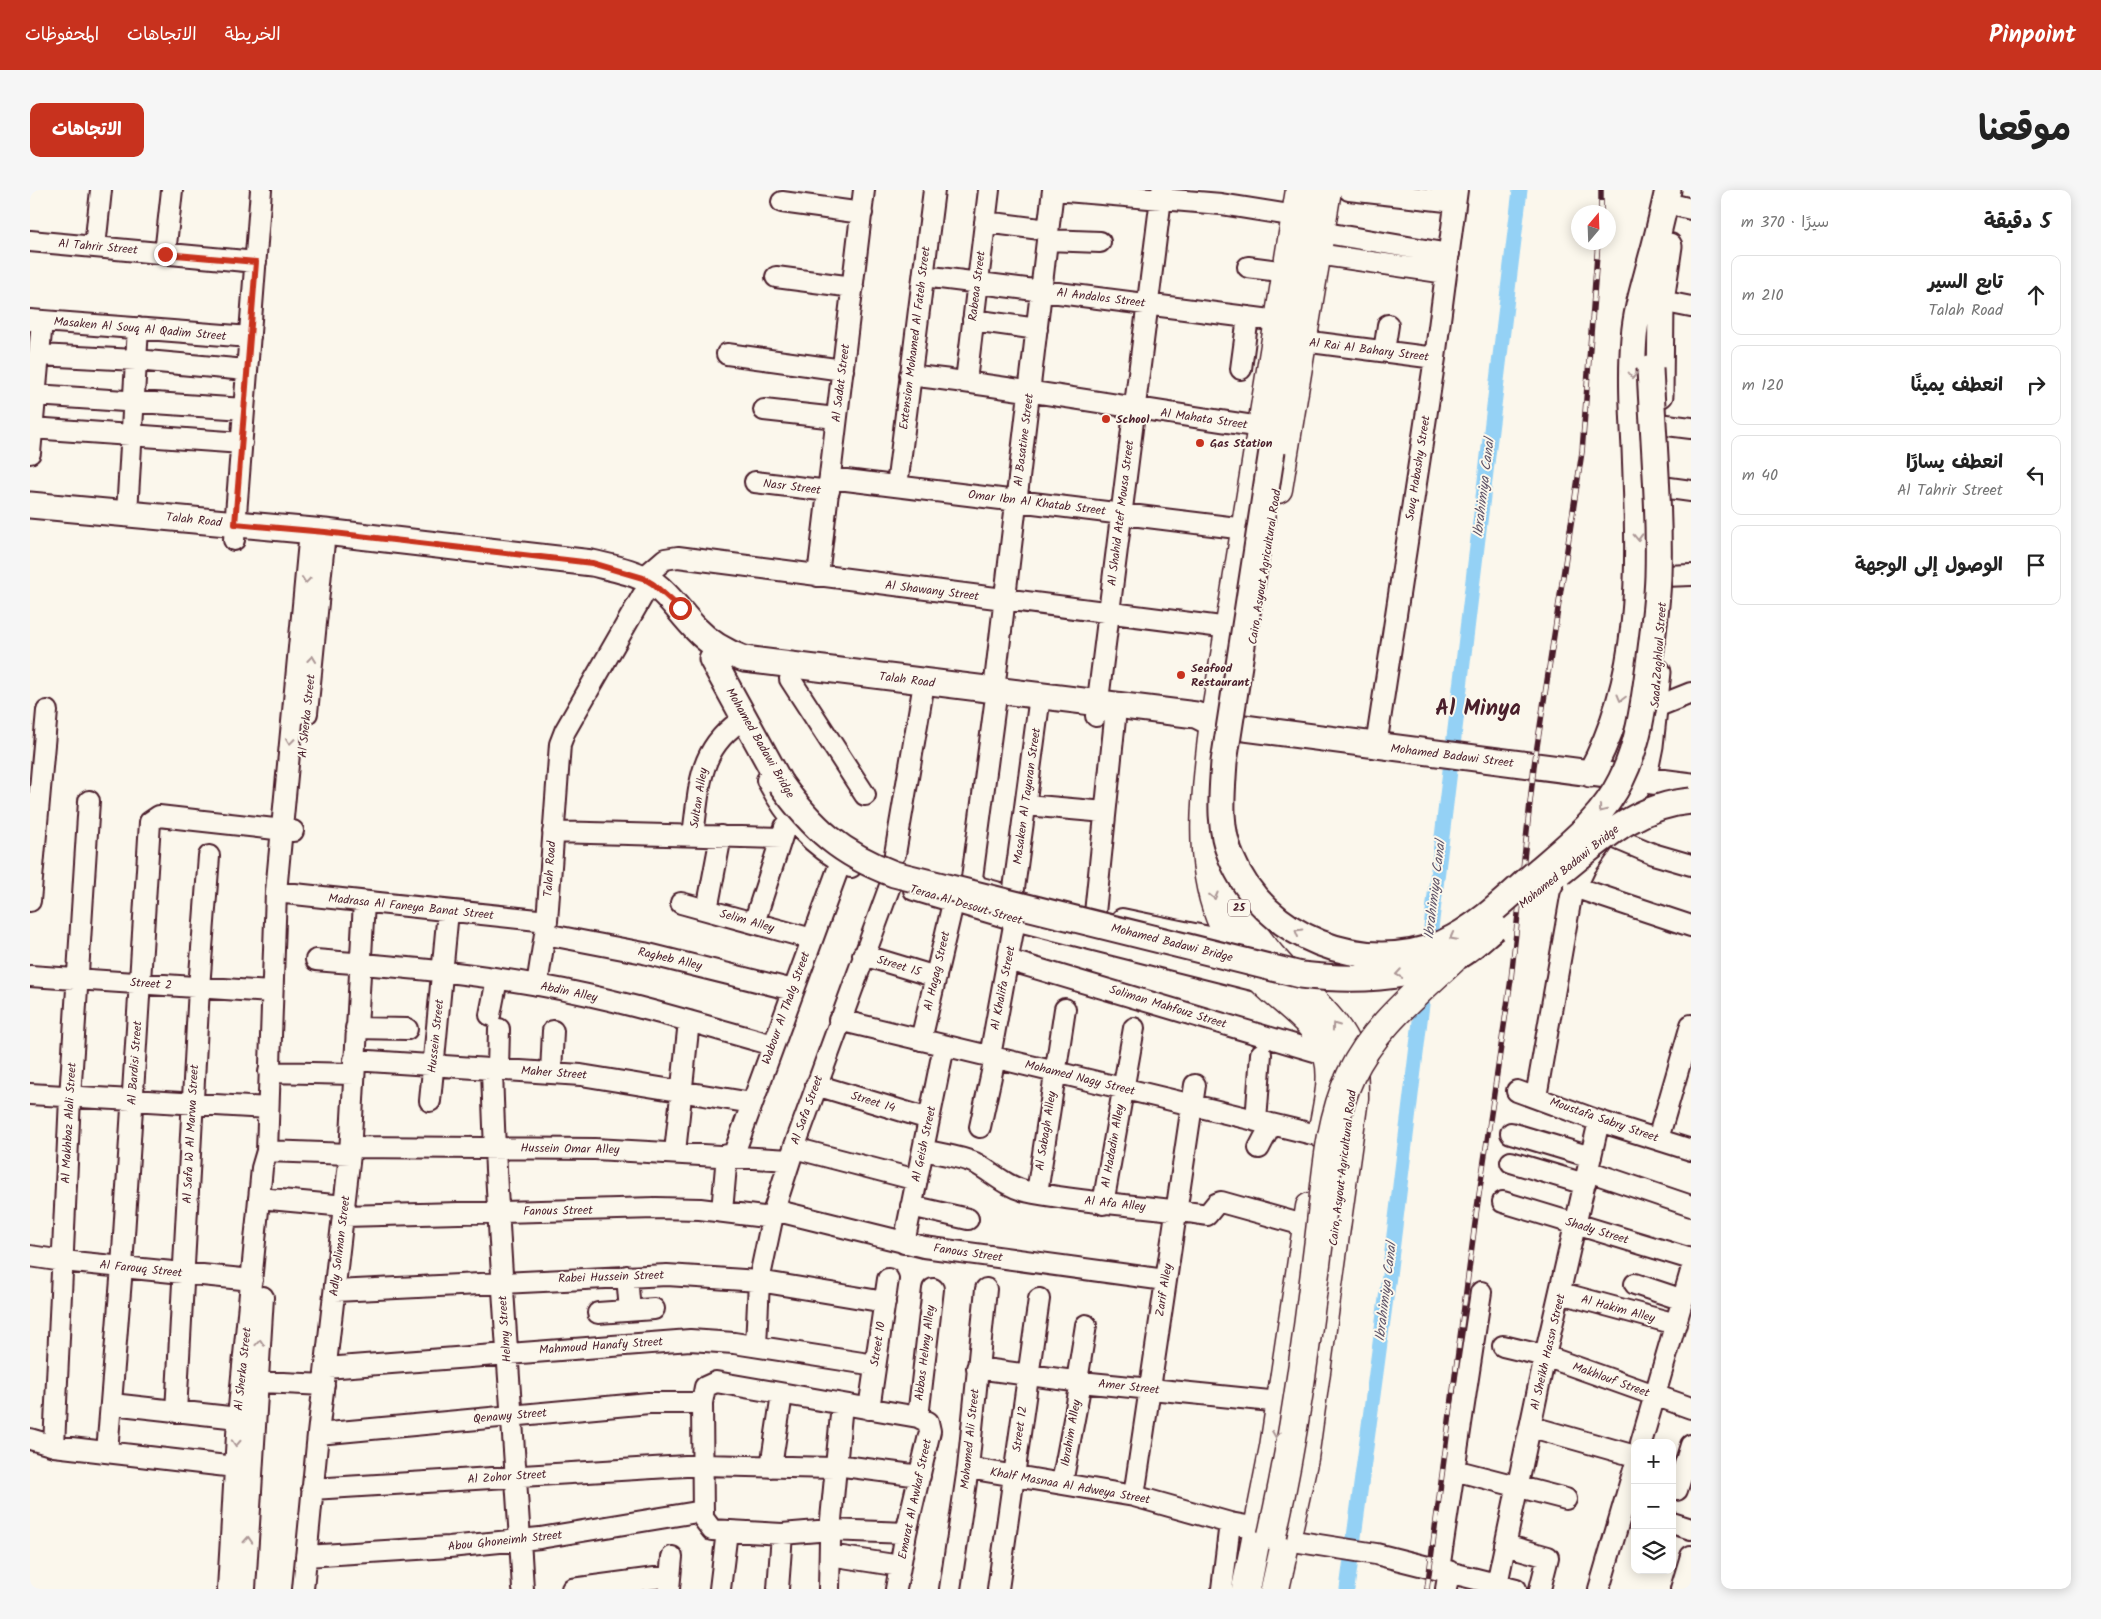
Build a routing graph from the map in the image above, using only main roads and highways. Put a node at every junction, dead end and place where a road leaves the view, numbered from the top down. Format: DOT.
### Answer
graph roads {
  1 [pos="1300,190"];
  2 [pos="1327,190"];
  3 [pos="1680,199"];
  4 [pos="1653,255"];
  5 [pos="1267,439"];
  6 [pos="30,505"];
  7 [pos="30,519"];
  8 [pos="234,532"];
  9 [pos="724,660"];
  10 [pos="995,697"];
  11 [pos="1226,726"];
  12 [pos="1590,774"];
  13 [pos="1643,781"];
  14 [pos="1691,786"];
  15 [pos="1691,801"];
  16 [pos="1218,864"];
  17 [pos="1453,959"];
  18 [pos="1282,1537"];
  19 [pos="1246,1589"];
  20 [pos="1261,1589"];
  21 [pos="1275,1589"];
  1 -- 5 [label="highway, Cairo, Asyout Agricultural Road / 25"];
  2 -- 5 [label="main road, Cairo, Asyout Agricultural Road"];
  2 -- 11 [label="highway, Cairo, Asyout Agricultural Road / 25"];
  3 -- 4 [label="main road, Saad Zaghloul Street"];
  3 -- 13 [label="main road, Saad Zaghloul Street"];
  4 -- 5 [label="main road, one-way, bridge"];
  4 -- 12 [label="main road, Saad Zaghloul Street, one-way"];
  5 -- 11 [label="highway, Cairo, Asyout Agricultural Road / 25"];
  6 -- 8 [label="main road, Talah Road"];
  7 -- 8 [label="main road, Talah Road"];
  8 -- 9 [label="main road, Talah Road"];
  9 -- 10 [label="main road, Talah Road"];
  9 -- 10 [label="main road, Talah Road"];
  17 -- 9 [label="main road, Mohamed Badawi Bridge, one-way, bridge"];
  10 -- 11 [label="main road, Talah Road"];
  11 -- 12 [label="main road, Mohamed Badawi Street"];
  11 -- 16 [label="highway, Cairo, Asyout Agricultural Road / 25"];
  12 -- 13 [label="main road, Mohamed Badawi Street"];
  13 -- 14 [label="main road, Mohamed Badawi Street"];
  15 -- 17 [label="main road, Mohamed Badawi Bridge, bridge"];
  16 -- 18 [label="highway, Cairo, Asyout Agricultural Road / 25, one-way"];
  18 -- 16 [label="highway, Cairo, Asyout Agricultural Road / 25, one-way"];
  17 -- 18 [label="highway, bridge"];
  18 -- 19 [label="highway, Cairo, Asyout Agricultural Road / 25"];
  18 -- 20 [label="highway"];
  18 -- 21 [label="highway, Cairo, Asyout Agricultural Road / 25"];
}
